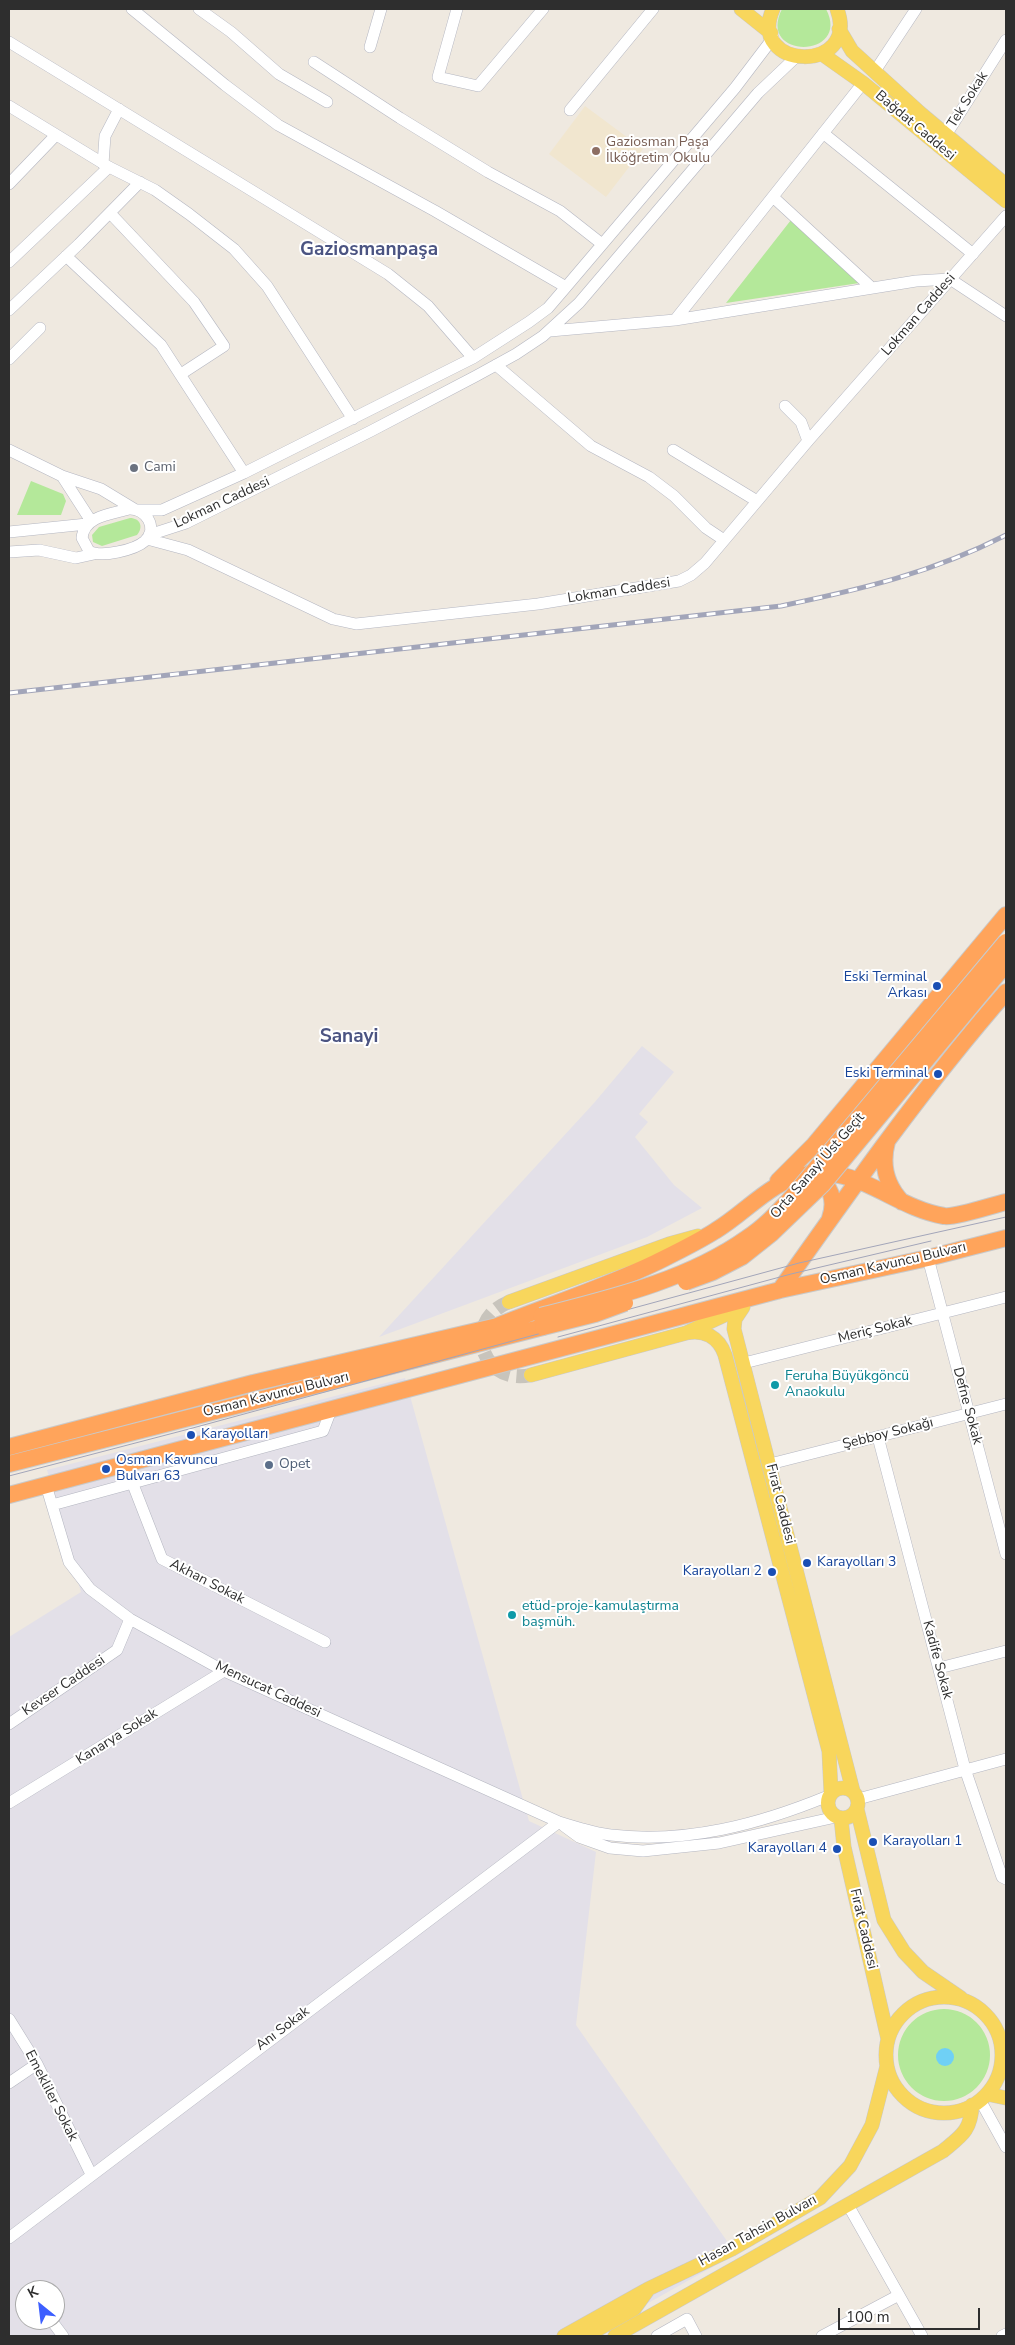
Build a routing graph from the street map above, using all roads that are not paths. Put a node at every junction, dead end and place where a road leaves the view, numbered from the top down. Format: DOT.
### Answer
graph roads {
  1 [pos="132,9"];
  2 [pos="199,9"];
  3 [pos="381,9"];
  4 [pos="457,9"];
  5 [pos="543,9"];
  6 [pos="653,9"];
  7 [pos="742,9"];
  8 [pos="773,9"];
  9 [pos="916,9"];
  10 [pos="838,10"];
  11 [pos="839,29"];
  12 [pos="772,35"];
  13 [pos="1006,40"];
  14 [pos="9,42"];
  15 [pos="370,47"];
  16 [pos="822,54"];
  17 [pos="796,57"];
  18 [pos="314,62"];
  19 [pos="875,71"];
  20 [pos="863,82"];
  21 [pos="327,102"];
  22 [pos="9,106"];
  23 [pos="119,108"];
  24 [pos="570,110"];
  25 [pos="823,133"];
  26 [pos="56,135"];
  27 [pos="946,135"];
  28 [pos="106,165"];
  29 [pos="140,182"];
  30 [pos="9,184"];
  31 [pos="1006,186"];
  32 [pos="772,196"];
  33 [pos="1006,202"];
  34 [pos="110,213"];
  35 [pos="1006,216"];
  36 [pos="602,244"];
  37 [pos="973,254"];
  38 [pos="66,256"];
  39 [pos="9,262"];
  40 [pos="950,279"];
  41 [pos="566,287"];
  42 [pos="872,288"];
  43 [pos="9,310"];
  44 [pos="1006,316"];
  45 [pos="675,320"];
  46 [pos="40,328"];
  47 [pos="550,331"];
  48 [pos="473,358"];
  49 [pos="9,359"];
  50 [pos="496,365"];
  51 [pos="181,374"];
  52 [pos="785,406"];
  53 [pos="353,418"];
  54 [pos="808,441"];
  55 [pos="9,450"];
  56 [pos="673,450"];
  57 [pos="244,474"];
  58 [pos="62,476"];
  59 [pos="757,501"];
  60 [pos="136,509"];
  61 [pos="89,522"];
  62 [pos="9,532"];
  63 [pos="148,537"];
  64 [pos="724,540"];
  65 [pos="9,552"];
  66 [pos="94,554"];
  67 [pos="1006,915"];
  68 [pos="1006,942"];
  69 [pos="1006,964"];
  70 [pos="1006,992"];
  71 [pos="832,1123"];
  72 [pos="890,1135"];
  73 [pos="874,1157"];
  74 [pos="810,1174"];
  75 [pos="858,1180"];
  76 [pos="770,1189"];
  77 [pos="1006,1202"];
  78 [pos="904,1204"];
  79 [pos="828,1222"];
  80 [pos="716,1231"];
  81 [pos="1006,1238"];
  82 [pos="928,1258"];
  83 [pos="780,1290"];
  84 [pos="1006,1297"];
  85 [pos="509,1302"];
  86 [pos="743,1307"];
  87 [pos="942,1313"];
  88 [pos="542,1321"];
  89 [pos="492,1328"];
  90 [pos="686,1333"];
  91 [pos="744,1362"];
  92 [pos="531,1375"];
  93 [pos="1006,1404"];
  94 [pos="331,1410"];
  95 [pos="969,1413"];
  96 [pos="878,1437"];
  97 [pos="9,1448"];
  98 [pos="9,1464"];
  99 [pos="770,1464"];
  100 [pos="132,1482"];
  101 [pos="46,1485"];
  102 [pos="9,1495"];
  103 [pos="52,1505"];
  104 [pos="1006,1554"];
  105 [pos="130,1619"];
  106 [pos="325,1642"];
  107 [pos="1006,1651"];
  108 [pos="939,1668"];
  109 [pos="224,1671"];
  110 [pos="9,1724"];
  111 [pos="1006,1759"];
  112 [pos="965,1769"];
  113 [pos="830,1794"];
  114 [pos="856,1800"];
  115 [pos="9,1803"];
  116 [pos="839,1818"];
  117 [pos="559,1822"];
  118 [pos="1006,1879"];
  119 [pos="968,2002"];
  120 [pos="9,2019"];
  121 [pos="990,2019"];
  122 [pos="1006,2026"];
  123 [pos="888,2039"];
  124 [pos="37,2064"];
  125 [pos="887,2066"];
  126 [pos="9,2083"];
  127 [pos="1006,2098"];
  128 [pos="979,2100"];
  129 [pos="1006,2147"];
  130 [pos="91,2174"];
  131 [pos="848,2205"];
  132 [pos="9,2238"];
  133 [pos="648,2289"];
  134 [pos="899,2295"];
  135 [pos="1006,2334"];
  136 [pos="564,2336"];
  137 [pos="586,2336"];
  138 [pos="615,2336"];
  139 [pos="658,2336"];
  140 [pos="696,2336"];
  141 [pos="822,2336"];
  142 [pos="922,2336"];
  143 [pos="1002,2336"];
  1 -- 41 [label="street"];
  2 -- 21 [label="street"];
  3 -- 15 [label="street"];
  4 -- 5 [label="street"];
  6 -- 24 [label="street"];
  7 -- 12 [label="main road"];
  8 -- 12 [label="main road"];
  9 -- 19 [label="street"];
  10 -- 11 [label="main road"];
  11 -- 16 [label="main road"];
  11 -- 19 [label="main road, Bağdat Caddesi"];
  12 -- 17 [label="main road"];
  12 -- 36 [label="street, Lokman Caddesi"];
  13 -- 27 [label="street, Tek Sokak"];
  14 -- 23 [label="street"];
  16 -- 17 [label="main road"];
  16 -- 20 [label="main road, Bağdat Caddesi"];
  17 -- 47 [label="street, Lokman Caddesi"];
  18 -- 36 [label="street"];
  19 -- 27 [label="main road, Bağdat Caddesi"];
  20 -- 25 [label="street"];
  20 -- 33 [label="main road, Bağdat Caddesi"];
  22 -- 26 [label="street"];
  23 -- 28 [label="street"];
  23 -- 48 [label="street"];
  25 -- 32 [label="street"];
  25 -- 37 [label="street"];
  26 -- 28 [label="street"];
  26 -- 30 [label="street"];
  27 -- 31 [label="main road, Bağdat Caddesi"];
  28 -- 29 [label="street"];
  28 -- 39 [label="street"];
  29 -- 34 [label="street"];
  29 -- 53 [label="street"];
  32 -- 42 [label="street"];
  32 -- 45 [label="street"];
  34 -- 38 [label="street"];
  34 -- 51 [label="street"];
  35 -- 37 [label="street, Lokman Caddesi"];
  36 -- 41 [label="street, Lokman Caddesi"];
  37 -- 40 [label="street, Lokman Caddesi"];
  38 -- 43 [label="street"];
  38 -- 51 [label="street"];
  40 -- 42 [label="street"];
  40 -- 44 [label="street"];
  40 -- 54 [label="street, Lokman Caddesi"];
  41 -- 48 [label="street, Lokman Caddesi"];
  42 -- 45 [label="street"];
  45 -- 47 [label="street"];
  46 -- 49 [label="street"];
  47 -- 50 [label="street, Lokman Caddesi"];
  48 -- 53 [label="street, Lokman Caddesi"];
  50 -- 63 [label="street, Lokman Caddesi"];
  50 -- 64 [label="street"];
  51 -- 57 [label="street"];
  52 -- 54 [label="street"];
  53 -- 57 [label="street, Lokman Caddesi"];
  54 -- 59 [label="street, Lokman Caddesi"];
  55 -- 58 [label="street"];
  56 -- 59 [label="street"];
  57 -- 60 [label="street, Lokman Caddesi"];
  58 -- 60 [label="street"];
  58 -- 61 [label="street"];
  59 -- 64 [label="street, Lokman Caddesi"];
  60 -- 61 [label="street"];
  60 -- 63 [label="street"];
  61 -- 62 [label="street"];
  61 -- 66 [label="street"];
  63 -- 64 [label="street, Lokman Caddesi"];
  63 -- 66 [label="street"];
  65 -- 66 [label="street"];
  67 -- 71 [label="highway"];
  68 -- 88 [label="highway, Orta Sanayi Üst Geçit, bridge"];
  69 -- 88 [label="highway, Orta Sanayi Üst Geçit, bridge"];
  70 -- 72 [label="highway"];
  71 -- 73 [label="highway"];
  71 -- 76 [label="highway"];
  72 -- 73 [label="highway"];
  72 -- 78 [label="highway"];
  73 -- 75 [label="highway"];
  74 -- 75 [label="highway"];
  74 -- 76 [label="highway"];
  74 -- 79 [label="highway"];
  75 -- 78 [label="highway"];
  75 -- 79 [label="highway"];
  76 -- 80 [label="highway"];
  77 -- 78 [label="highway"];
  79 -- 83 [label="highway"];
  80 -- 85 [label="main road"];
  80 -- 89 [label="highway"];
  81 -- 82 [label="highway, Osman Kavuncu Bulvarı"];
  82 -- 83 [label="highway, Osman Kavuncu Bulvarı"];
  82 -- 87 [label="street, Defne Sokak"];
  83 -- 86 [label="highway"];
  83 -- 94 [label="highway"];
  84 -- 87 [label="street, Meriç Sokak"];
  86 -- 90 [label="main road"];
  86 -- 91 [label="main road, Fırat Caddesi"];
  87 -- 91 [label="street, Meriç Sokak"];
  87 -- 95 [label="street, Defne Sokak"];
  88 -- 89 [label="highway"];
  88 -- 98 [label="highway, Osman Kavuncu Bulvarı"];
  89 -- 97 [label="highway, Osman Kavuncu Bulvarı"];
  90 -- 92 [label="main road"];
  90 -- 113 [label="main road, Fırat Caddesi"];
  91 -- 99 [label="main road, Fırat Caddesi"];
  93 -- 95 [label="street, Şebboy Sokağı"];
  94 -- 100 [label="street"];
  94 -- 101 [label="highway"];
  95 -- 96 [label="street, Şebboy Sokağı"];
  95 -- 104 [label="street, Defne Sokak"];
  96 -- 99 [label="street, Şebboy Sokağı"];
  96 -- 108 [label="street, Kadife Sokak"];
  99 -- 114 [label="main road, Fırat Caddesi"];
  100 -- 103 [label="street"];
  100 -- 106 [label="street, Akhan Sokak"];
  101 -- 102 [label="highway"];
  101 -- 103 [label="street, Mensucat Caddesi"];
  103 -- 105 [label="street, Mensucat Caddesi"];
  105 -- 109 [label="street, Mensucat Caddesi"];
  105 -- 110 [label="street, Kevser Caddesi"];
  107 -- 108 [label="street"];
  108 -- 112 [label="street, Kadife Sokak"];
  109 -- 115 [label="street, Kanarya Sokak"];
  109 -- 117 [label="street, Mensucat Caddesi"];
  111 -- 112 [label="street"];
  112 -- 114 [label="street"];
  112 -- 118 [label="street, Kadife Sokak"];
  113 -- 114 [label="main road"];
  113 -- 116 [label="main road"];
  113 -- 117 [label="street, Mensucat Caddesi"];
  114 -- 116 [label="main road"];
  114 -- 119 [label="main road, Fırat Caddesi"];
  116 -- 117 [label="street, Mensucat Caddesi"];
  116 -- 123 [label="main road, Fırat Caddesi"];
  117 -- 130 [label="street, Anı Sokak"];
  119 -- 121 [label="main road"];
  119 -- 123 [label="main road"];
  120 -- 124 [label="street, Emekliler Sokak"];
  121 -- 122 [label="main road"];
  121 -- 128 [label="main road"];
  123 -- 125 [label="main road"];
  124 -- 126 [label="street"];
  124 -- 130 [label="street, Emekliler Sokak"];
  125 -- 128 [label="main road"];
  125 -- 133 [label="main road, Hasan Tahsin Bulvarı"];
  127 -- 128 [label="main road"];
  128 -- 129 [label="street"];
  128 -- 131 [label="main road, Hasan Tahsin Bulvarı"];
  130 -- 132 [label="street, Anı Sokak"];
  131 -- 134 [label="street"];
  131 -- 138 [label="main road, Hasan Tahsin Bulvarı"];
  133 -- 136 [label="main road, Hasan Tahsin Bulvarı"];
  133 -- 137 [label="main road"];
  134 -- 141 [label="street"];
  134 -- 142 [label="street"];
  135 -- 143 [label="street"];
  139 -- 140 [label="street"];
}
